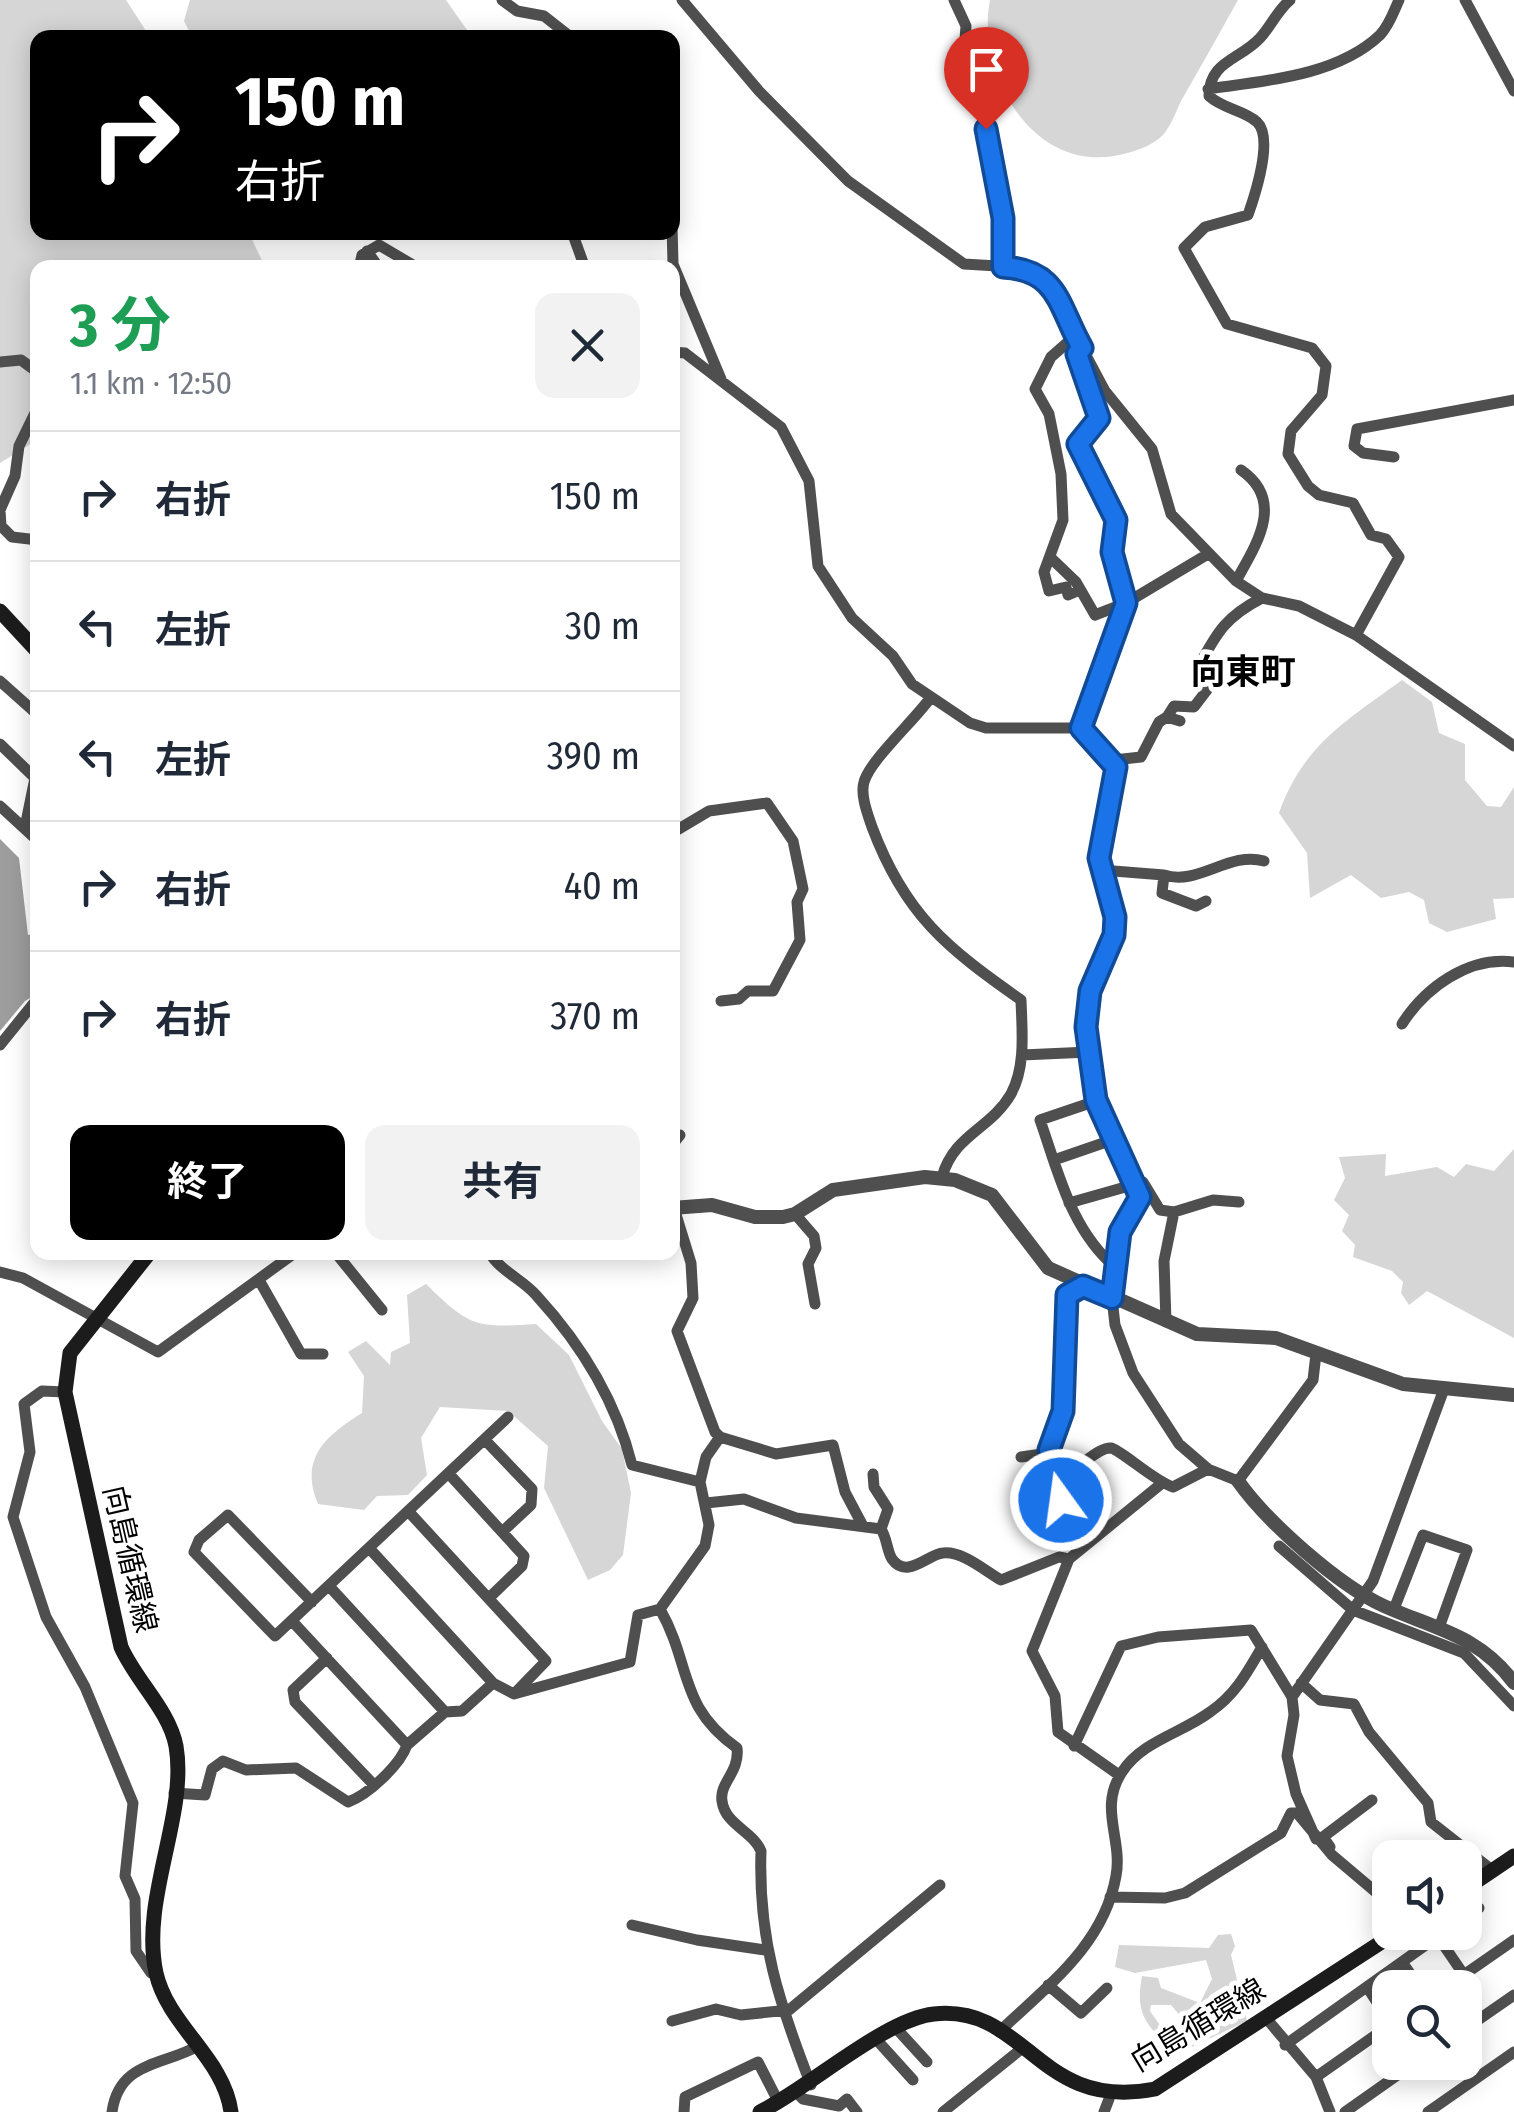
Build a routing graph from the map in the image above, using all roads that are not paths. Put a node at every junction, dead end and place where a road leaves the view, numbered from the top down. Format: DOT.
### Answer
graph roads {
  1 [pos="502,0"];
  2 [pos="682,0"];
  3 [pos="954,0"];
  4 [pos="1290,0"];
  5 [pos="1399,0"];
  6 [pos="1465,0"];
  7 [pos="562,30"];
  8 [pos="1208,89"];
  9 [pos="1514,90"];
  10 [pos="367,251"];
  11 [pos="363,260"];
  12 [pos="373,260"];
  13 [pos="404,260"];
  14 [pos="1003,267"];
  15 [pos="680,283"];
  16 [pos="1075,336"];
  17 [pos="1082,348"];
  18 [pos="680,352"];
  19 [pos="0,362"];
  20 [pos="30,367"];
  21 [pos="721,379"];
  22 [pos="1513,404"];
  23 [pos="30,428"];
  24 [pos="1394,457"];
  25 [pos="1241,470"];
  26 [pos="30,539"];
  27 [pos="1208,554"];
  28 [pos="1051,558"];
  29 [pos="1236,581"];
  30 [pos="1080,590"];
  31 [pos="1262,598"];
  32 [pos="1126,603"];
  33 [pos="0,611"];
  34 [pos="1356,635"];
  35 [pos="30,639"];
  36 [pos="0,681"];
  37 [pos="931,697"];
  38 [pos="30,708"];
  39 [pos="1081,728"];
  40 [pos="0,744"];
  41 [pos="1514,746"];
  42 [pos="1114,760"];
  43 [pos="30,773"];
  44 [pos="30,802"];
  45 [pos="0,806"];
  46 [pos="25,827"];
  47 [pos="680,828"];
  48 [pos="30,832"];
  49 [pos="1264,861"];
  50 [pos="1101,870"];
  51 [pos="1164,875"];
  52 [pos="1206,901"];
  53 [pos="1514,962"];
  54 [pos="720,1001"];
  55 [pos="30,1008"];
  56 [pos="1402,1024"];
  57 [pos="0,1045"];
  58 [pos="1089,1052"];
  59 [pos="1022,1055"];
  60 [pos="1096,1100"];
  61 [pos="1112,1140"];
  62 [pos="1054,1160"];
  63 [pos="942,1178"];
  64 [pos="1133,1182"];
  65 [pos="1239,1202"];
  66 [pos="1070,1203"];
  67 [pos="680,1207"];
  68 [pos="1174,1212"];
  69 [pos="796,1214"];
  70 [pos="680,1230"];
  71 [pos="143,1260"];
  72 [pos="285,1260"];
  73 [pos="341,1260"];
  74 [pos="498,1260"];
  75 [pos="1116,1268"];
  76 [pos="0,1272"];
  77 [pos="259,1280"];
  78 [pos="1083,1286"];
  79 [pos="1112,1298"];
  80 [pos="815,1304"];
  81 [pos="382,1310"];
  82 [pos="96,1316"];
  83 [pos="1166,1322"];
  84 [pos="323,1354"];
  85 [pos="1316,1354"];
  86 [pos="1444,1390"];
  87 [pos="64,1392"];
  88 [pos="1514,1395"];
  89 [pos="508,1417"];
  90 [pos="720,1438"];
  91 [pos="485,1440"];
  92 [pos="1049,1450"];
  93 [pos="1021,1456"];
  94 [pos="1082,1463"];
  95 [pos="1208,1469"];
  96 [pos="450,1474"];
  97 [pos="873,1474"];
  98 [pos="1238,1481"];
  99 [pos="700,1482"];
  100 [pos="1161,1484"];
  101 [pos="706,1503"];
  102 [pos="410,1512"];
  103 [pos="863,1526"];
  104 [pos="881,1529"];
  105 [pos="502,1532"];
  106 [pos="1090,1542"];
  107 [pos="1278,1546"];
  108 [pos="369,1548"];
  109 [pos="1070,1559"];
  110 [pos="329,1586"];
  111 [pos="1366,1593"];
  112 [pos="489,1598"];
  113 [pos="312,1602"];
  114 [pos="1394,1609"];
  115 [pos="660,1610"];
  116 [pos="1353,1610"];
  117 [pos="292,1621"];
  118 [pos="1440,1625"];
  119 [pos="1262,1647"];
  120 [pos="327,1658"];
  121 [pos="1514,1682"];
  122 [pos="493,1683"];
  123 [pos="1301,1684"];
  124 [pos="514,1694"];
  125 [pos="1292,1697"];
  126 [pos="1514,1706"];
  127 [pos="445,1712"];
  128 [pos="407,1745"];
  129 [pos="1074,1746"];
  130 [pos="1120,1776"];
  131 [pos="373,1784"];
  132 [pos="174,1793"];
  133 [pos="1372,1800"];
  134 [pos="1316,1839"];
  135 [pos="1450,1840"];
  136 [pos="1332,1855"];
  137 [pos="1514,1856"];
  138 [pos="1482,1863"];
  139 [pos="1492,1870"];
  140 [pos="1482,1877"];
  141 [pos="940,1885"];
  142 [pos="1372,1889"];
  143 [pos="1110,1896"];
  144 [pos="632,1925"];
  145 [pos="1514,1940"];
  146 [pos="1372,1948"];
  147 [pos="765,1950"];
  148 [pos="1419,1950"];
  149 [pos="1402,1962"];
  150 [pos="1408,1970"];
  151 [pos="1470,1970"];
  152 [pos="156,1972"];
  153 [pos="1048,1985"];
  154 [pos="1106,1988"];
  155 [pos="1366,1988"];
  156 [pos="1514,1995"];
  157 [pos="1372,1997"];
  158 [pos="781,2007"];
  159 [pos="1482,2017"];
  160 [pos="1266,2018"];
  161 [pos="672,2021"];
  162 [pos="895,2027"];
  163 [pos="999,2032"];
  164 [pos="1372,2037"];
  165 [pos="876,2038"];
  166 [pos="1286,2045"];
  167 [pos="198,2046"];
  168 [pos="1020,2050"];
  169 [pos="1514,2052"];
  170 [pos="928,2062"];
  171 [pos="1316,2077"];
  172 [pos="913,2080"];
  173 [pos="1390,2080"];
  174 [pos="804,2089"];
  175 [pos="779,2103"];
  176 [pos="1106,2106"];
  177 [pos="112,2112"];
  178 [pos="231,2112"];
  179 [pos="684,2112"];
  180 [pos="760,2112"];
  181 [pos="857,2112"];
  182 [pos="943,2112"];
  183 [pos="1330,2112"];
  184 [pos="1344,2112"];
  185 [pos="1428,2112"];
  1 -- 7 [label="street"];
  2 -- 14 [label="street"];
  3 -- 14 [label="street"];
  4 -- 8 [label="street"];
  5 -- 8 [label="street"];
  6 -- 9 [label="street"];
  8 -- 34 [label="street"];
  10 -- 11 [label="street"];
  10 -- 12 [label="street"];
  10 -- 13 [label="street"];
  14 -- 16 [label="street"];
  15 -- 21 [label="street"];
  16 -- 17 [label="street"];
  16 -- 28 [label="street"];
  17 -- 27 [label="street"];
  17 -- 32 [label="street"];
  18 -- 21 [label="street"];
  19 -- 20 [label="street"];
  21 -- 37 [label="street"];
  22 -- 24 [label="street"];
  23 -- 26 [label="street"];
  25 -- 29 [label="street"];
  27 -- 29 [label="street"];
  27 -- 32 [label="street"];
  28 -- 30 [label="street"];
  28 -- 30 [label="street"];
  29 -- 31 [label="street"];
  30 -- 32 [label="street"];
  31 -- 34 [label="street"];
  31 -- 42 [label="street"];
  32 -- 39 [label="street"];
  33 -- 35 [label="main road"];
  34 -- 41 [label="street"];
  36 -- 38 [label="street"];
  37 -- 39 [label="street"];
  37 -- 59 [label="street"];
  39 -- 42 [label="street"];
  40 -- 43 [label="street"];
  42 -- 50 [label="street"];
  44 -- 46 [label="street"];
  45 -- 46 [label="street"];
  46 -- 48 [label="street"];
  47 -- 54 [label="street"];
  49 -- 51 [label="street"];
  50 -- 51 [label="street"];
  50 -- 58 [label="street"];
  51 -- 52 [label="street"];
  53 -- 56 [label="street"];
  55 -- 57 [label="street"];
  58 -- 59 [label="street"];
  58 -- 60 [label="street"];
  59 -- 63 [label="street"];
  60 -- 61 [label="street"];
  60 -- 62 [label="street"];
  61 -- 62 [label="street"];
  61 -- 64 [label="street"];
  62 -- 66 [label="street"];
  63 -- 69 [label="street"];
  63 -- 78 [label="street"];
  64 -- 66 [label="street"];
  64 -- 68 [label="street"];
  64 -- 75 [label="street"];
  65 -- 68 [label="street"];
  66 -- 75 [label="street"];
  67 -- 69 [label="street"];
  68 -- 83 [label="street"];
  69 -- 80 [label="street"];
  70 -- 90 [label="street"];
  71 -- 82 [label="main road, 向島循環線"];
  72 -- 77 [label="street"];
  73 -- 81 [label="street"];
  74 -- 99 [label="street"];
  75 -- 79 [label="street"];
  76 -- 82 [label="street"];
  77 -- 82 [label="street"];
  77 -- 84 [label="street"];
  78 -- 79 [label="street"];
  78 -- 92 [label="street"];
  79 -- 83 [label="street"];
  79 -- 95 [label="street"];
  82 -- 87 [label="main road, 向島循環線"];
  83 -- 85 [label="street"];
  85 -- 86 [label="street"];
  85 -- 98 [label="street"];
  86 -- 88 [label="street"];
  86 -- 111 [label="street"];
  87 -- 132 [label="main road, 向島循環線"];
  87 -- 152 [label="street"];
  89 -- 91 [label="street"];
  90 -- 99 [label="street"];
  90 -- 103 [label="street"];
  91 -- 96 [label="street"];
  91 -- 105 [label="street"];
  92 -- 93 [label="street"];
  92 -- 106 [label="street"];
  94 -- 100 [label="street"];
  95 -- 98 [label="street"];
  95 -- 100 [label="street"];
  96 -- 102 [label="street"];
  96 -- 105 [label="street"];
  97 -- 104 [label="street"];
  98 -- 111 [label="street"];
  99 -- 101 [label="street"];
  100 -- 106 [label="street"];
  101 -- 103 [label="street"];
  101 -- 115 [label="street"];
  102 -- 108 [label="street"];
  102 -- 112 [label="street"];
  103 -- 104 [label="street"];
  104 -- 109 [label="street"];
  105 -- 112 [label="street"];
  106 -- 109 [label="street"];
  107 -- 116 [label="street"];
  108 -- 110 [label="street"];
  108 -- 122 [label="street"];
  109 -- 129 [label="street"];
  110 -- 113 [label="street"];
  110 -- 127 [label="street"];
  111 -- 114 [label="street"];
  111 -- 116 [label="street"];
  112 -- 124 [label="street"];
  113 -- 117 [label="street"];
  113 -- 117 [label="street"];
  114 -- 118 [label="street"];
  114 -- 118 [label="street"];
  115 -- 124 [label="street"];
  115 -- 147 [label="street"];
  116 -- 123 [label="street"];
  116 -- 126 [label="street"];
  117 -- 120 [label="street"];
  118 -- 121 [label="street"];
  119 -- 125 [label="street"];
  119 -- 129 [label="street"];
  119 -- 130 [label="street"];
  120 -- 128 [label="street"];
  120 -- 131 [label="street"];
  122 -- 124 [label="street"];
  122 -- 127 [label="street"];
  123 -- 125 [label="street"];
  123 -- 135 [label="street"];
  125 -- 134 [label="street"];
  127 -- 128 [label="street"];
  128 -- 131 [label="street"];
  129 -- 130 [label="street"];
  130 -- 143 [label="street"];
  131 -- 132 [label="street"];
  132 -- 152 [label="main road, 向島循環線"];
  133 -- 136 [label="street"];
  134 -- 136 [label="street"];
  134 -- 143 [label="street"];
  136 -- 142 [label="street"];
  137 -- 139 [label="main road"];
  138 -- 139 [label="street"];
  139 -- 140 [label="main road"];
  141 -- 158 [label="street"];
  143 -- 153 [label="street"];
  144 -- 147 [label="street"];
  145 -- 151 [label="street"];
  146 -- 160 [label="main road, 向島循環線"];
  147 -- 158 [label="street"];
  148 -- 149 [label="street"];
  149 -- 150 [label="street"];
  149 -- 155 [label="street"];
  152 -- 167 [label="main road, 向島循環線"];
  153 -- 154 [label="street"];
  153 -- 163 [label="street"];
  155 -- 157 [label="street"];
  155 -- 166 [label="street"];
  156 -- 159 [label="street"];
  158 -- 161 [label="street"];
  158 -- 174 [label="street"];
  160 -- 166 [label="street"];
  160 -- 176 [label="main road, 向島循環線"];
  162 -- 163 [label="main road, 向島循環線"];
  162 -- 165 [label="main road, 向島循環線"];
  162 -- 170 [label="street"];
  163 -- 168 [label="main road, 向島循環線"];
  164 -- 171 [label="street"];
  165 -- 172 [label="street"];
  165 -- 174 [label="main road, 向島循環線"];
  166 -- 171 [label="street"];
  167 -- 177 [label="street"];
  167 -- 178 [label="main road, 向島循環線"];
  168 -- 176 [label="main road, 向島循環線"];
  168 -- 182 [label="street"];
  169 -- 185 [label="street"];
  171 -- 183 [label="street"];
  173 -- 184 [label="street"];
  174 -- 175 [label="main road, 向島循環線"];
  174 -- 181 [label="street"];
  175 -- 179 [label="street"];
  175 -- 180 [label="main road, 向島循環線"];
}
